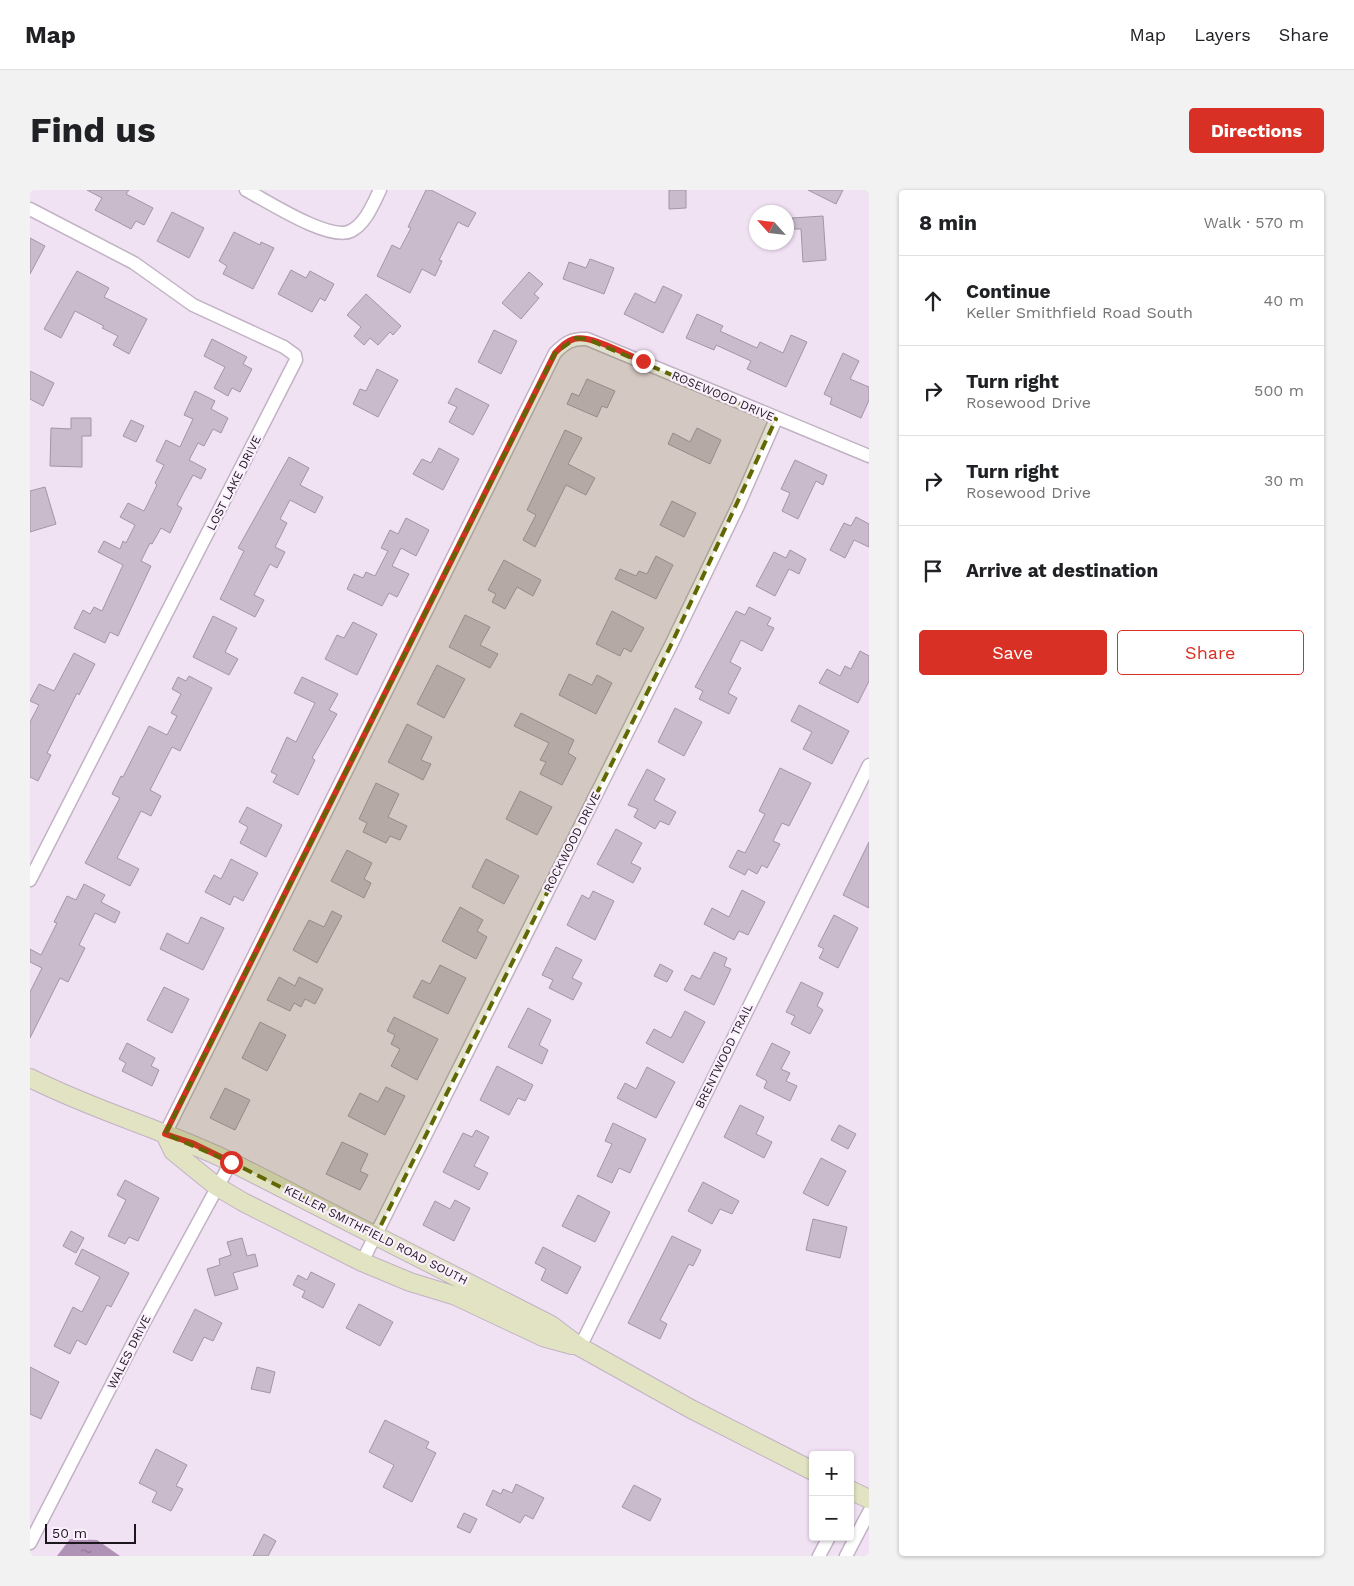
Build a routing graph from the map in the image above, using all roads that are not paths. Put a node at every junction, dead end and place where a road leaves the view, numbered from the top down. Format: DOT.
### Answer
graph roads {
  1 [pos="246,190"];
  2 [pos="380,190"];
  3 [pos="30,209"];
  4 [pos="776,419"];
  5 [pos="869,456"];
  6 [pos="869,765"];
  7 [pos="30,880"];
  8 [pos="30,1078"];
  9 [pos="165,1134"];
  10 [pos="231,1162"];
  11 [pos="216,1186"];
  12 [pos="376,1235"];
  13 [pos="362,1262"];
  14 [pos="580,1347"];
  15 [pos="809,1469"];
  16 [pos="854,1493"];
  17 [pos="869,1499"];
  18 [pos="869,1512"];
  19 [pos="827,1541"];
  20 [pos="30,1543"];
  21 [pos="819,1556"];
  22 [pos="846,1556"];
  1 -- 2 [label="street"];
  3 -- 7 [label="street, LOST LAKE DRIVE"];
  4 -- 5 [label="street, ROSEWOOD DRIVE"];
  4 -- 9 [label="street, ROSEWOOD DRIVE"];
  4 -- 12 [label="street, ROCKWOOD DRIVE"];
  6 -- 14 [label="street, BRENTWOOD TRAIL"];
  8 -- 9 [label="main road, KELLER SMITHFIELD ROAD SOUTH"];
  9 -- 10 [label="main road, KELLER SMITHFIELD ROAD SOUTH"];
  9 -- 11 [label="main road, KELLER SMITHFIELD ROAD SOUTH"];
  10 -- 11 [label="street, WALES DRIVE"];
  10 -- 12 [label="main road, KELLER SMITHFIELD ROAD SOUTH"];
  11 -- 13 [label="main road, KELLER SMITHFIELD ROAD SOUTH"];
  11 -- 20 [label="street, WALES DRIVE"];
  12 -- 13 [label="street, ROCKWOOD DRIVE"];
  12 -- 14 [label="main road, KELLER SMITHFIELD ROAD SOUTH"];
  13 -- 14 [label="main road, KELLER SMITHFIELD ROAD SOUTH"];
  14 -- 15 [label="main road, KELLER SMITHFIELD ROAD SOUTH"];
  16 -- 17 [label="main road"];
  18 -- 22 [label="street"];
  19 -- 21 [label="street"];
}
